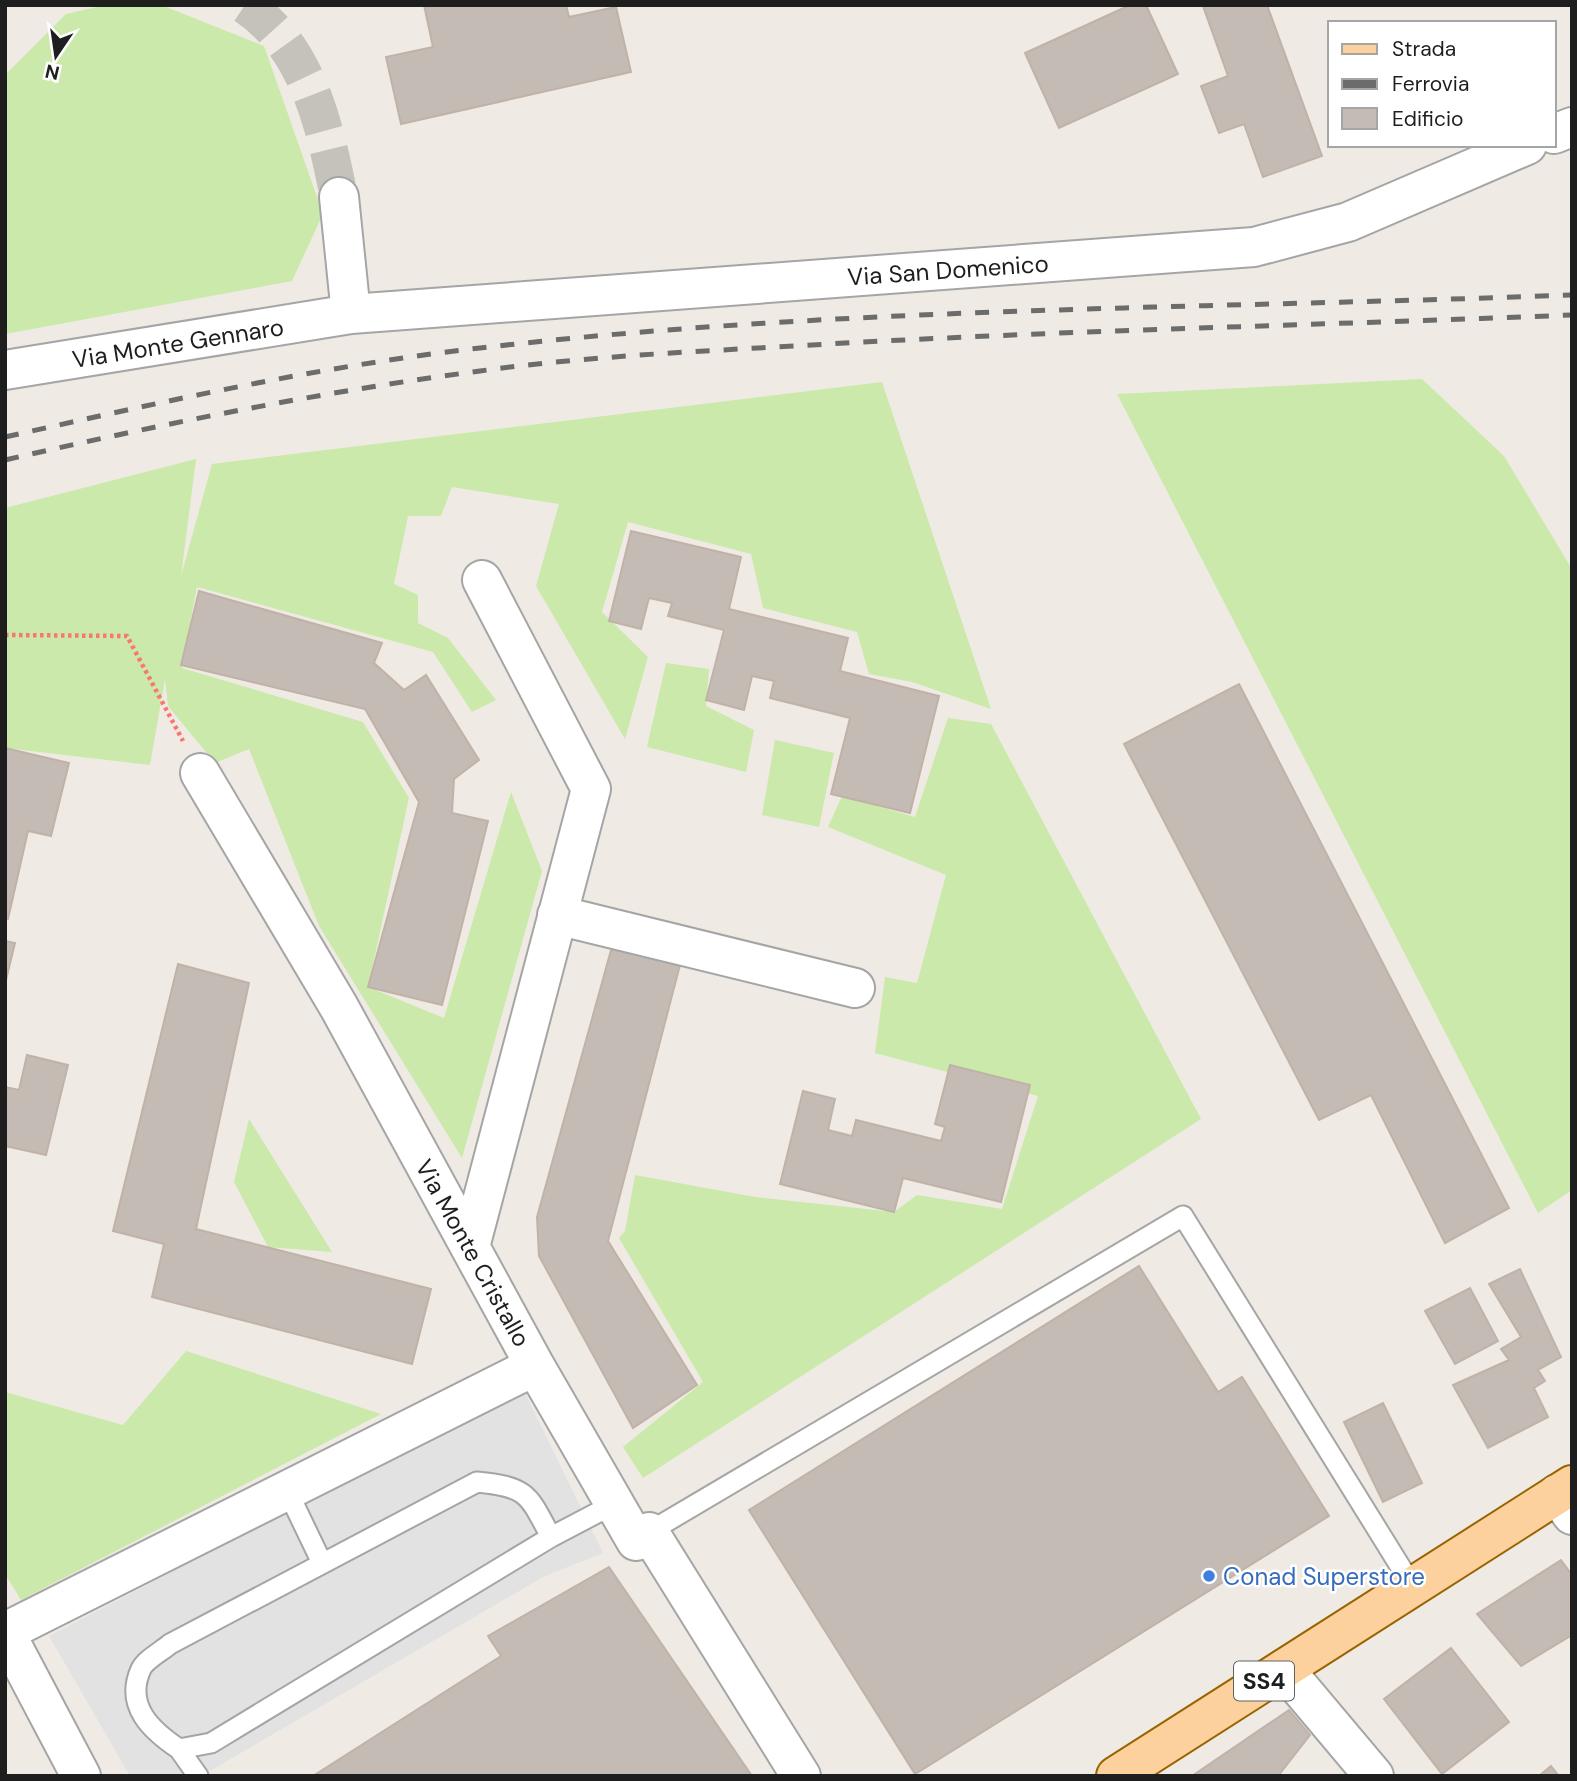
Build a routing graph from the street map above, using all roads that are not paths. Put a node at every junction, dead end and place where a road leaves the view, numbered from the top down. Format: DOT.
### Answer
graph roads {
  1 [pos="1522,147"];
  2 [pos="339,197"];
  3 [pos="351,314"];
  4 [pos="5,370"];
  5 [pos="482,580"];
  6 [pos="192,759"];
  7 [pos="557,915"];
  8 [pos="855,988"];
  9 [pos="470,1247"];
  10 [pos="534,1366"];
  11 [pos="287,1490"];
  12 [pos="1567,1498"];
  13 [pos="614,1504"];
  14 [pos="649,1532"];
  15 [pos="551,1537"];
  16 [pos="323,1563"];
  17 [pos="1413,1587"];
  18 [pos="5,1632"];
  19 [pos="1284,1669"];
  20 [pos="179,1749"];
  21 [pos="81,1776"];
  22 [pos="198,1776"];
  23 [pos="802,1776"];
  24 [pos="1116,1776"];
  25 [pos="1374,1776"];
  1 -- 3 [label="street, Via San Domenico"];
  2 -- 3 [label="street"];
  3 -- 4 [label="street, Via Monte Gennaro"];
  5 -- 7 [label="street"];
  6 -- 9 [label="street, Via Monte Cristallo"];
  7 -- 8 [label="street"];
  7 -- 9 [label="street"];
  9 -- 10 [label="street, Via Monte Cristallo"];
  10 -- 11 [label="street, Via Monte Cristallo"];
  10 -- 13 [label="street"];
  11 -- 16 [label="lane"];
  11 -- 18 [label="street, Via Monte Cristallo"];
  12 -- 17 [label="main road, SS4"];
  13 -- 14 [label="street"];
  13 -- 15 [label="lane"];
  14 -- 17 [label="lane"];
  14 -- 23 [label="street"];
  15 -- 16 [label="lane"];
  15 -- 20 [label="lane"];
  16 -- 20 [label="lane"];
  17 -- 19 [label="main road, SS4"];
  18 -- 21 [label="street"];
  19 -- 24 [label="main road, SS4"];
  19 -- 25 [label="street"];
  20 -- 22 [label="lane"];
}
